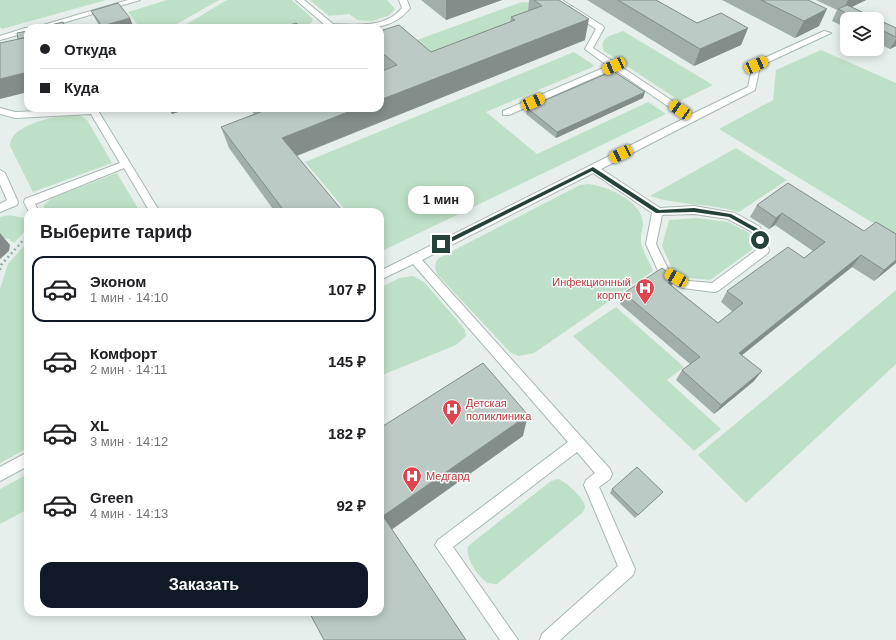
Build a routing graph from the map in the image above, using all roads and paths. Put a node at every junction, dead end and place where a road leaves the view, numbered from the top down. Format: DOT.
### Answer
graph roads {
  1 [pos="136,0"];
  2 [pos="300,0"];
  3 [pos="403,0"];
  4 [pos="557,0"];
  5 [pos="51,24"];
  6 [pos="326,24"];
  7 [pos="379,24"];
  8 [pos="24,31"];
  9 [pos="827,33"];
  10 [pos="0,38"];
  11 [pos="614,66"];
  12 [pos="0,111"];
  13 [pos="74,112"];
  14 [pos="95,112"];
  15 [pos="506,114"];
  16 [pos="693,119"];
  17 [pos="126,164"];
  18 [pos="593,168"];
  19 [pos="0,174"];
  20 [pos="13,202"];
  21 [pos="29,202"];
  22 [pos="0,208"];
  23 [pos="32,208"];
  24 [pos="153,208"];
  25 [pos="658,212"];
  26 [pos="24,239"];
  27 [pos="414,258"];
  28 [pos="0,270"];
  29 [pos="384,274"];
  30 [pos="578,443"];
  31 [pos="24,461"];
  32 [pos="0,474"];
  33 [pos="510,640"];
  34 [pos="548,640"];
  1 -- 5 [label="street"];
  2 -- 6 [label="street"];
  3 -- 7 [label="street"];
  4 -- 11 [label="street"];
  8 -- 10 [label="street"];
  9 -- 16 [label="street"];
  11 -- 15 [label="street"];
  11 -- 16 [label="street"];
  12 -- 13 [label="street"];
  14 -- 17 [label="street"];
  16 -- 18 [label="street"];
  17 -- 21 [label="street"];
  17 -- 24 [label="street"];
  18 -- 25 [label="street"];
  18 -- 27 [label="street"];
  19 -- 20 [label="street"];
  20 -- 21 [label="street"];
  20 -- 22 [label="street"];
  21 -- 23 [label="street"];
  25 -- 25 [label="street"];
  26 -- 28 [label="path"];
  27 -- 29 [label="street"];
  27 -- 30 [label="street"];
  30 -- 33 [label="street"];
  30 -- 34 [label="street"];
  31 -- 32 [label="street"];
}
